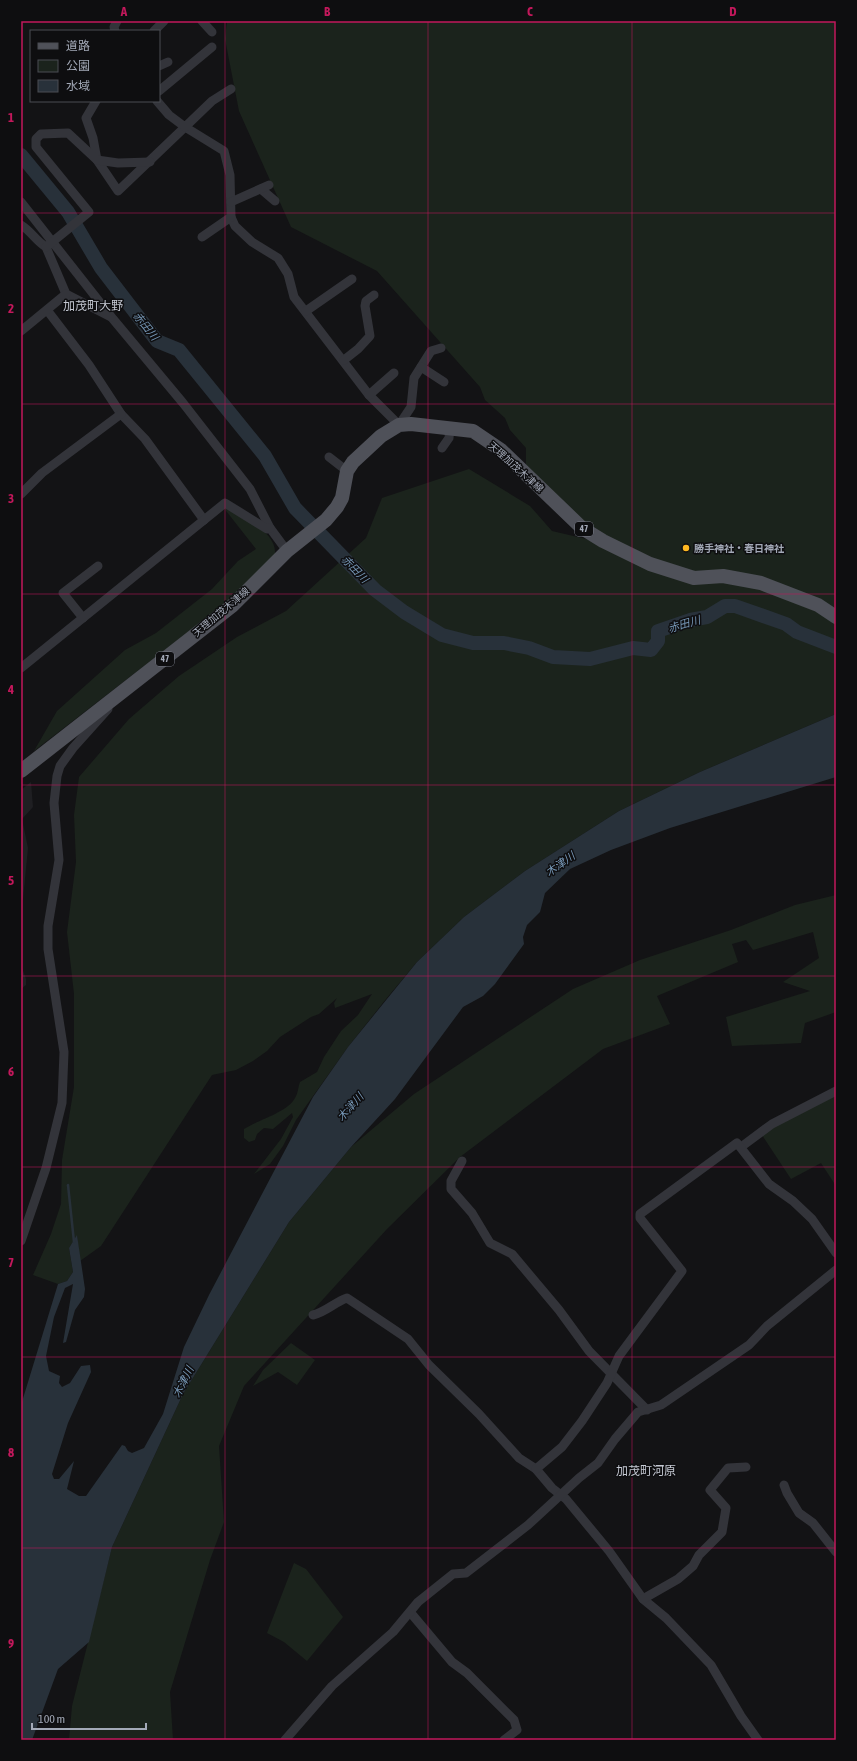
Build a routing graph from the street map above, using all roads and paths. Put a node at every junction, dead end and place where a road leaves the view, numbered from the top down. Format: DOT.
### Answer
graph roads {
  1 [pos="164,21"];
  2 [pos="202,21"];
  3 [pos="155,30"];
  4 [pos="212,32"];
  5 [pos="212,47"];
  6 [pos="168,62"];
  7 [pos="160,66"];
  8 [pos="231,89"];
  9 [pos="160,90"];
  10 [pos="95,102"];
  11 [pos="158,102"];
  12 [pos="185,127"];
  13 [pos="97,160"];
  14 [pos="150,162"];
  15 [pos="275,201"];
  16 [pos="21,202"];
  17 [pos="231,202"];
  18 [pos="232,217"];
  19 [pos="21,224"];
  20 [pos="202,237"];
  21 [pos="49,244"];
  22 [pos="352,279"];
  23 [pos="66,294"];
  24 [pos="374,295"];
  25 [pos="46,310"];
  26 [pos="306,311"];
  27 [pos="114,319"];
  28 [pos="21,331"];
  29 [pos="441,348"];
  30 [pos="344,360"];
  31 [pos="421,367"];
  32 [pos="394,373"];
  33 [pos="444,382"];
  34 [pos="369,395"];
  35 [pos="122,414"];
  36 [pos="398,425"];
  37 [pos="450,427"];
  38 [pos="442,448"];
  39 [pos="329,457"];
  40 [pos="347,471"];
  41 [pos="21,494"];
  42 [pos="204,520"];
  43 [pos="270,528"];
  44 [pos="287,551"];
  45 [pos="98,566"];
  46 [pos="836,617"];
  47 [pos="84,618"];
  48 [pos="21,668"];
  49 [pos="110,702"];
  50 [pos="23,765"];
  51 [pos="836,1091"];
  52 [pos="741,1147"];
  53 [pos="462,1161"];
  54 [pos="21,1241"];
  55 [pos="835,1248"];
  56 [pos="836,1270"];
  57 [pos="313,1315"];
  58 [pos="611,1375"];
  59 [pos="647,1410"];
  60 [pos="746,1467"];
  61 [pos="536,1469"];
  62 [pos="784,1485"];
  63 [pos="562,1495"];
  64 [pos="836,1552"];
  65 [pos="643,1599"];
  66 [pos="410,1612"];
  67 [pos="516,1737"];
  68 [pos="285,1740"];
  69 [pos="504,1740"];
  70 [pos="758,1740"];
  1 -- 3 [label="street"];
  2 -- 4 [label="street"];
  5 -- 9 [label="street"];
  6 -- 7 [label="street"];
  8 -- 12 [label="street"];
  10 -- 13 [label="street"];
  11 -- 12 [label="street"];
  12 -- 14 [label="street"];
  12 -- 17 [label="street"];
  13 -- 14 [label="street"];
  13 -- 14 [label="street"];
  13 -- 21 [label="street"];
  15 -- 17 [label="street"];
  16 -- 21 [label="street"];
  17 -- 18 [label="street"];
  18 -- 20 [label="street"];
  18 -- 26 [label="street"];
  19 -- 21 [label="street"];
  21 -- 23 [label="street"];
  21 -- 27 [label="street"];
  22 -- 26 [label="street"];
  23 -- 25 [label="street"];
  23 -- 27 [label="street"];
  24 -- 30 [label="street"];
  25 -- 28 [label="street"];
  25 -- 35 [label="street"];
  26 -- 30 [label="street"];
  27 -- 43 [label="street"];
  29 -- 31 [label="street"];
  30 -- 34 [label="street"];
  31 -- 33 [label="street"];
  31 -- 36 [label="street"];
  32 -- 34 [label="street"];
  34 -- 36 [label="street"];
  35 -- 41 [label="street"];
  35 -- 42 [label="street"];
  36 -- 37 [label="main road, 天理加茂木津線 / 47"];
  36 -- 40 [label="main road, 天理加茂木津線 / 47"];
  37 -- 38 [label="street"];
  37 -- 46 [label="main road, 天理加茂木津線 / 47"];
  39 -- 40 [label="street"];
  40 -- 44 [label="main road, 天理加茂木津線 / 47"];
  42 -- 43 [label="street"];
  42 -- 47 [label="street"];
  43 -- 44 [label="street"];
  44 -- 49 [label="main road, 天理加茂木津線 / 47"];
  45 -- 47 [label="street"];
  47 -- 48 [label="street"];
  49 -- 50 [label="main road, 天理加茂木津線 / 47"];
  49 -- 54 [label="street"];
  51 -- 52 [label="street"];
  52 -- 55 [label="street"];
  52 -- 58 [label="street"];
  53 -- 58 [label="street"];
  56 -- 59 [label="street"];
  57 -- 61 [label="street"];
  58 -- 59 [label="street"];
  58 -- 61 [label="street"];
  59 -- 63 [label="street"];
  60 -- 65 [label="street"];
  61 -- 63 [label="street"];
  62 -- 64 [label="street"];
  63 -- 65 [label="street"];
  63 -- 66 [label="street"];
  65 -- 70 [label="street"];
  66 -- 67 [label="street"];
  66 -- 68 [label="street"];
  67 -- 69 [label="street"];
}
